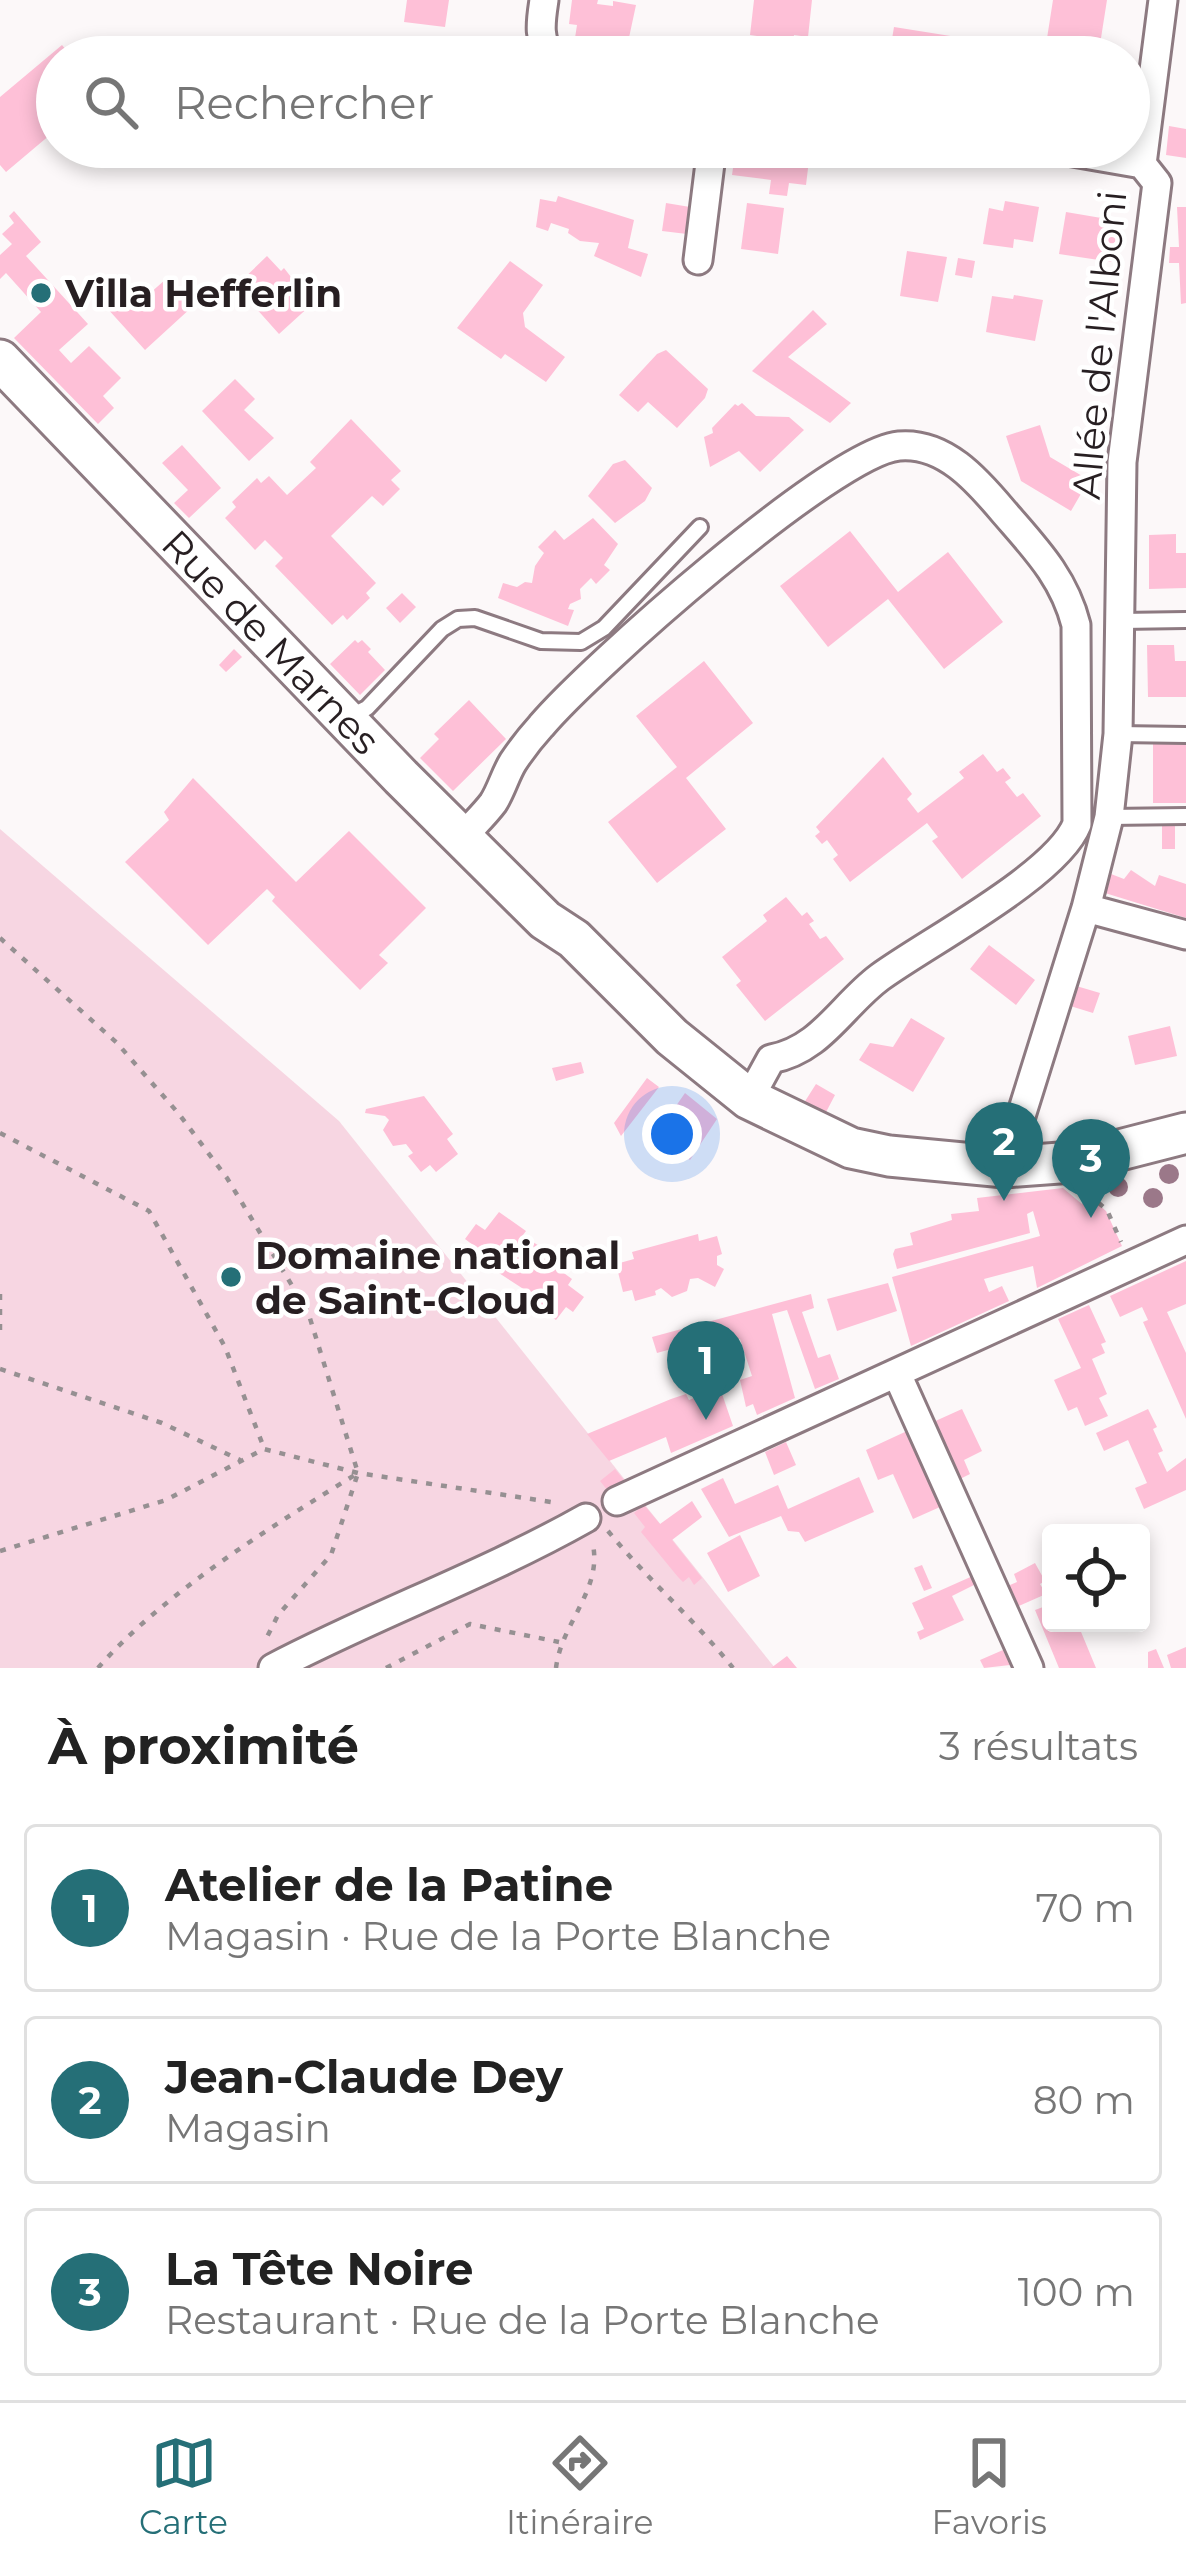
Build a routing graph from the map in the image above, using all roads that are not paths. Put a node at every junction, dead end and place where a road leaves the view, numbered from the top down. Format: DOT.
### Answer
graph roads {
  1 [pos="544,0"];
  2 [pos="1163,0"];
  3 [pos="542,36"];
  4 [pos="1150,102"];
  5 [pos="709,168"];
  6 [pos="1145,168"];
  7 [pos="698,260"];
  8 [pos="0,360"];
  9 [pos="700,527"];
  10 [pos="1186,620"];
  11 [pos="1120,621"];
  12 [pos="346,718"];
  13 [pos="1118,734"];
  14 [pos="1186,735"];
  15 [pos="1186,816"];
  16 [pos="1108,817"];
  17 [pos="463,838"];
  18 [pos="1086,908"];
  19 [pos="1186,935"];
  20 [pos="666,1043"];
  21 [pos="749,1100"];
  22 [pos="1186,1133"];
  23 [pos="1005,1167"];
  24 [pos="1186,1240"];
  25 [pos="897,1374"];
  26 [pos="268,1656"];
  27 [pos="1029,1668"];
  1 -- 3 [label="street"];
  2 -- 4 [label="street, Allée de l'Alboni"];
  5 -- 7 [label="street"];
  6 -- 11 [label="street, Allée de l'Alboni"];
  8 -- 12 [label="main road, Rue de Marnes"];
  9 -- 12 [label="lane"];
  10 -- 11 [label="lane"];
  11 -- 13 [label="street, Allée de l'Alboni"];
  12 -- 17 [label="main road, Rue de Marnes"];
  13 -- 14 [label="lane"];
  13 -- 16 [label="street, Allée de l'Alboni"];
  15 -- 16 [label="lane"];
  16 -- 18 [label="street, Allée de l'Alboni"];
  17 -- 20 [label="main road, Rue de Marnes"];
  17 -- 21 [label="street"];
  18 -- 19 [label="street"];
  18 -- 23 [label="street, Allée de l'Alboni"];
  20 -- 21 [label="main road"];
  20 -- 23 [label="main road"];
  21 -- 23 [label="main road"];
  22 -- 23 [label="main road"];
  24 -- 25 [label="street"];
  25 -- 26 [label="street"];
  25 -- 27 [label="street"];
}
